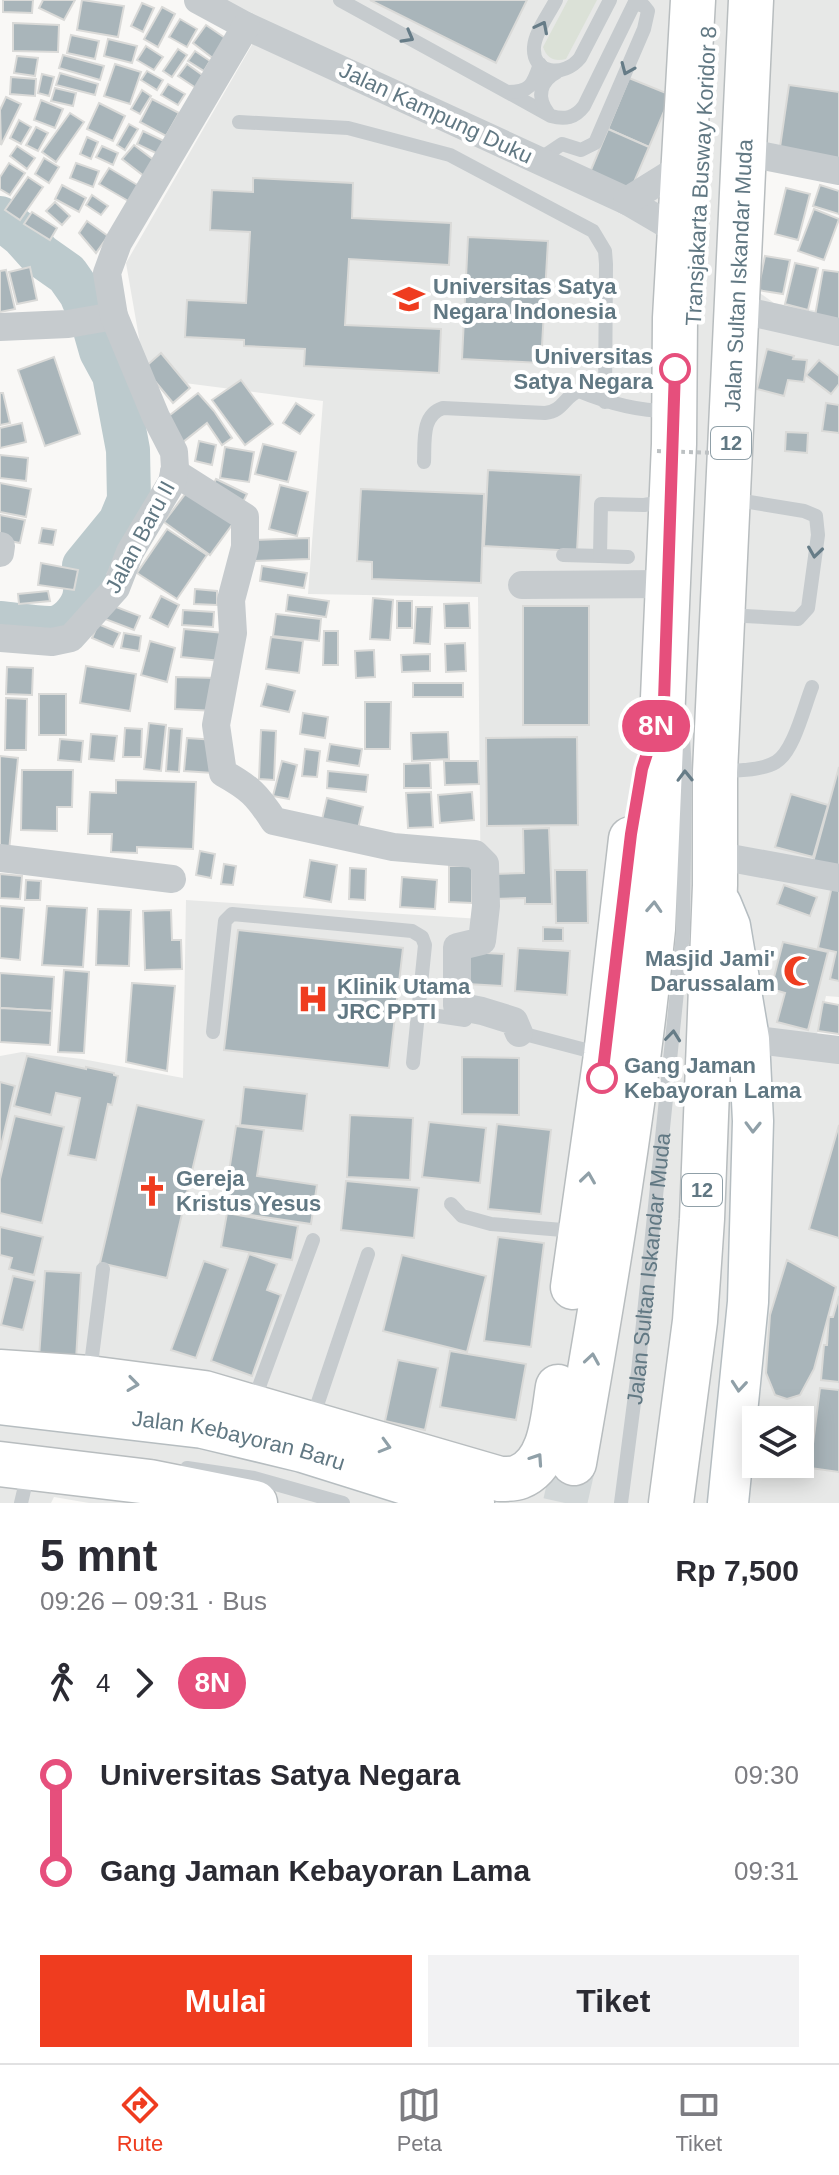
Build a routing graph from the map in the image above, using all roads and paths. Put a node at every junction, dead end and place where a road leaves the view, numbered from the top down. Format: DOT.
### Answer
graph roads {
  1 [pos="198,0"];
  2 [pos="340,0"];
  3 [pos="556,0"];
  4 [pos="610,0"];
  5 [pos="693,0"];
  6 [pos="751,0"];
  7 [pos="636,2"];
  8 [pos="246,26"];
  9 [pos="540,64"];
  10 [pos="557,72"];
  11 [pos="508,92"];
  12 [pos="551,116"];
  13 [pos="239,122"];
  14 [pos="744,152"];
  15 [pos="538,160"];
  16 [pos="685,165"];
  17 [pos="839,171"];
  18 [pos="627,201"];
  19 [pos="680,232"];
  20 [pos="737,309"];
  21 [pos="108,317"];
  22 [pos="0,327"];
  23 [pos="839,332"];
  24 [pos="605,402"];
  25 [pos="682,409"];
  26 [pos="657,451"];
  27 [pos="748,454"];
  28 [pos="424,462"];
  29 [pos="174,472"];
  30 [pos="729,499"];
  31 [pos="670,501"];
  32 [pos="1,546"];
  33 [pos="0,553"];
  34 [pos="563,555"];
  35 [pos="600,556"];
  36 [pos="628,557"];
  37 [pos="667,584"];
  38 [pos="522,585"];
  39 [pos="722,615"];
  40 [pos="0,638"];
  41 [pos="812,687"];
  42 [pos="679,690"];
  43 [pos="715,772"];
  44 [pos="0,858"];
  45 [pos="714,870"];
  46 [pos="839,878"];
  47 [pos="172,879"];
  48 [pos="418,1013"];
  49 [pos="213,1032"];
  50 [pos="519,1033"];
  51 [pos="749,1039"];
  52 [pos="839,1050"];
  53 [pos="606,1055"];
  54 [pos="413,1063"];
  55 [pos="451,1204"];
  56 [pos="581,1231"];
  57 [pos="313,1240"];
  58 [pos="368,1254"];
  59 [pos="103,1269"];
  60 [pos="89,1378"];
  61 [pos="251,1407"];
  62 [pos="311,1424"];
  63 [pos="10,1433"];
  64 [pos="574,1463"];
  65 [pos="166,1465"];
  66 [pos="476,1492"];
  67 [pos="667,1500"];
  68 [pos="255,1503"];
  69 [pos="343,1503"];
  70 [pos="400,1503"];
  71 [pos="621,1503"];
  72 [pos="728,1503"];
  1 -- 8 [label="street, Jalan Kampung Duku"];
  2 -- 11 [label="lane, one-way"];
  9 -- 3 [label="lane, one-way"];
  4 -- 10 [label="lane"];
  5 -- 16 [label="main road, Jalan Sultan Iskandar Muda"];
  6 -- 14 [label="main road, Jalan Sultan Iskandar Muda / 12"];
  7 -- 12 [label="lane"];
  7 -- 15 [label="lane, one-way"];
  8 -- 15 [label="street, Jalan Kampung Duku"];
  8 -- 21 [label="street"];
  9 -- 10 [label="lane"];
  9 -- 11 [label="lane"];
  10 -- 12 [label="lane"];
  11 -- 12 [label="lane"];
  13 -- 24 [label="lane"];
  14 -- 17 [label="street"];
  14 -- 20 [label="main road, Jalan Sultan Iskandar Muda / 12"];
  15 -- 18 [label="street, Jalan Kampung Duku"];
  16 -- 18 [label="street"];
  16 -- 19 [label="main road, Jalan Sultan Iskandar Muda"];
  18 -- 19 [label="street, Jalan Kampung Duku"];
  19 -- 25 [label="main road, Jalan Sultan Iskandar Muda"];
  20 -- 23 [label="street"];
  20 -- 30 [label="main road, Jalan Sultan Iskandar Muda / 12"];
  21 -- 22 [label="street"];
  21 -- 29 [label="street, Jalan Baru II"];
  24 -- 25 [label="lane"];
  24 -- 28 [label="lane"];
  25 -- 31 [label="main road, Jalan Sultan Iskandar Muda"];
  25 -- 42 [label="lane"];
  26 -- 27 [label="path, bridge"];
  29 -- 40 [label="street, Jalan Baru II"];
  29 -- 50 [label="street"];
  30 -- 39 [label="main road, Jalan Sultan Iskandar Muda / 12"];
  30 -- 39 [label="lane, one-way"];
  31 -- 35 [label="lane"];
  31 -- 37 [label="main road, Jalan Sultan Iskandar Muda"];
  32 -- 33 [label="street"];
  34 -- 35 [label="lane"];
  35 -- 36 [label="lane"];
  37 -- 38 [label="street"];
  37 -- 42 [label="main road, Jalan Sultan Iskandar Muda"];
  39 -- 43 [label="main road, Jalan Sultan Iskandar Muda / 12"];
  41 -- 43 [label="lane"];
  42 -- 53 [label="main road"];
  64 -- 42 [label="main road, Jalan Sultan Iskandar Muda, one-way"];
  42 -- 67 [label="lane"];
  71 -- 42 [label="lane, Jalan Sultan Iskandar Muda, one-way"];
  43 -- 45 [label="main road, Jalan Sultan Iskandar Muda / 12"];
  44 -- 47 [label="street"];
  45 -- 46 [label="street"];
  45 -- 51 [label="main road, Jalan Sultan Iskandar Muda"];
  45 -- 67 [label="main road, Jalan Sultan Iskandar Muda / 12"];
  48 -- 49 [label="lane"];
  48 -- 50 [label="lane"];
  48 -- 54 [label="lane"];
  50 -- 53 [label="lane"];
  51 -- 52 [label="street"];
  51 -- 72 [label="main road, Jalan Sultan Iskandar Muda, one-way"];
  56 -- 53 [label="main road, one-way"];
  55 -- 56 [label="lane"];
  66 -- 56 [label="main road, one-way"];
  57 -- 61 [label="lane"];
  58 -- 62 [label="lane"];
  59 -- 60 [label="lane"];
  60 -- 61 [label="main road, one-way"];
  60 -- 63 [label="main road"];
  61 -- 62 [label="main road"];
  62 -- 66 [label="main road, one-way"];
  63 -- 66 [label="main road, Jalan Kebayoran Baru"];
  63 -- 68 [label="main road"];
  63 -- 70 [label="main road, Jalan Kebayoran Baru"];
  65 -- 69 [label="lane"];
}
